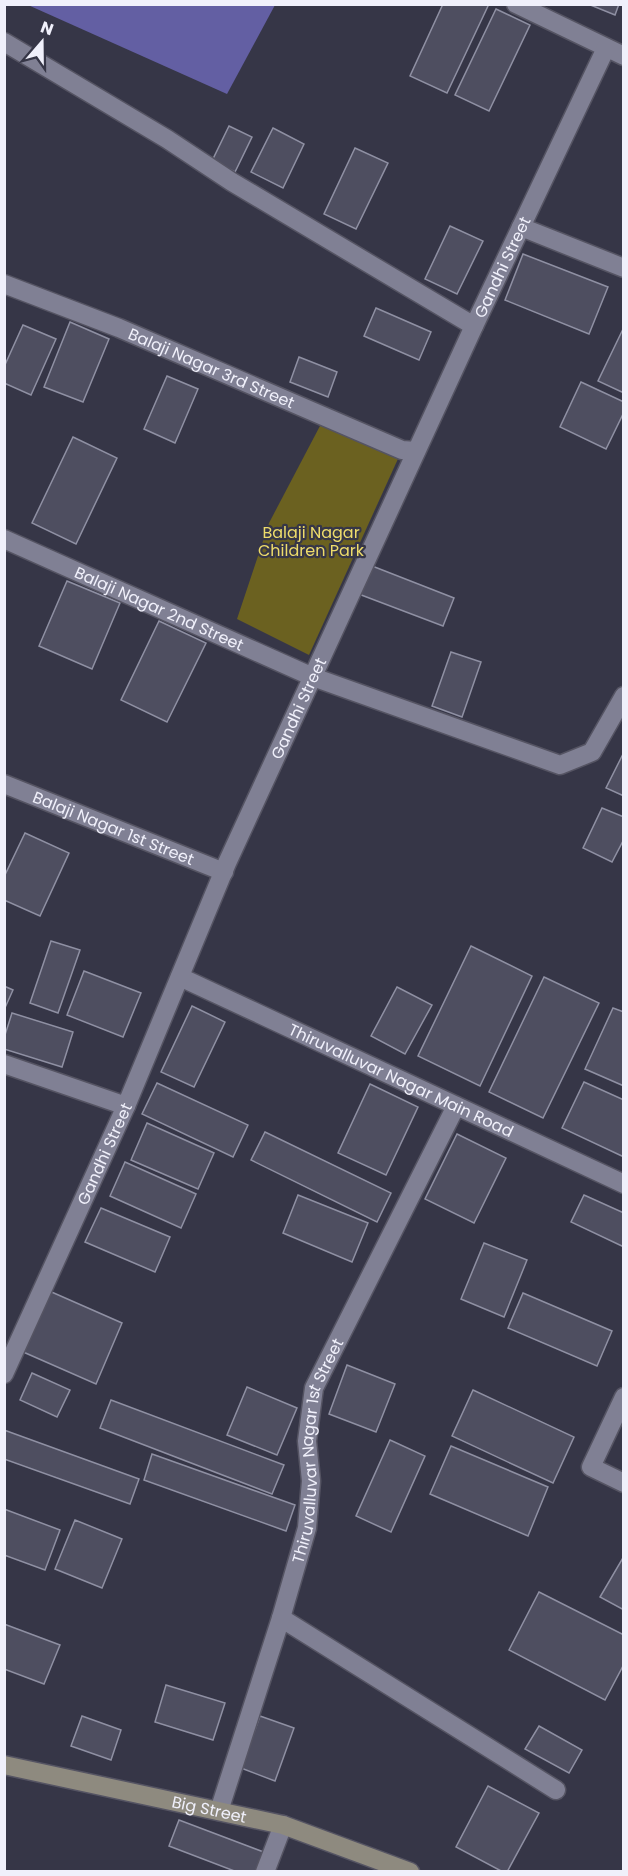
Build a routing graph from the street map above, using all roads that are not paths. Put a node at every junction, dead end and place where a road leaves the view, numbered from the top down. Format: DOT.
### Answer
graph roads {
  1 [pos="516,4"];
  2 [pos="4,42"];
  3 [pos="606,48"];
  4 [pos="624,56"];
  5 [pos="521,227"];
  6 [pos="624,268"];
  7 [pos="4,284"];
  8 [pos="474,326"];
  9 [pos="416,451"];
  10 [pos="4,539"];
  11 [pos="313,677"];
  12 [pos="624,696"];
  13 [pos="619,718"];
  14 [pos="4,784"];
  15 [pos="224,872"];
  16 [pos="180,977"];
  17 [pos="4,1064"];
  18 [pos="456,1106"];
  19 [pos="126,1107"];
  20 [pos="624,1184"];
  21 [pos="4,1374"];
  22 [pos="624,1397"];
  23 [pos="624,1484"];
  24 [pos="281,1618"];
  25 [pos="4,1765"];
  26 [pos="556,1790"];
  27 [pos="219,1811"];
  28 [pos="283,1825"];
  29 [pos="265,1872"];
  30 [pos="410,1872"];
  1 -- 3 [label="street"];
  2 -- 8 [label="street"];
  3 -- 4 [label="street"];
  3 -- 5 [label="street, Gandhi Street"];
  5 -- 6 [label="street"];
  5 -- 8 [label="street, Gandhi Street"];
  7 -- 9 [label="street, Balaji Nagar 3rd Street"];
  8 -- 9 [label="street, Gandhi Street"];
  9 -- 11 [label="street, Gandhi Street"];
  10 -- 11 [label="street, Balaji Nagar 2nd Street"];
  11 -- 13 [label="street, Balaji Nagar 2nd Street"];
  11 -- 15 [label="street, Gandhi Street"];
  12 -- 13 [label="street, Balaji Nagar 2nd Street"];
  14 -- 15 [label="street, Balaji Nagar 1st Street"];
  15 -- 16 [label="street, Gandhi Street"];
  16 -- 18 [label="street, Thiruvalluvar Nagar Main Road"];
  16 -- 19 [label="street, Gandhi Street"];
  17 -- 19 [label="street"];
  18 -- 20 [label="street, Thiruvalluvar Nagar Main Road"];
  18 -- 24 [label="street, Thiruvalluvar Nagar 1st Street"];
  19 -- 21 [label="street, Gandhi Street"];
  22 -- 23 [label="street"];
  24 -- 26 [label="street"];
  24 -- 27 [label="street, Thiruvalluvar Nagar 1st Street"];
  25 -- 27 [label="street, Big Street"];
  27 -- 28 [label="street, Big Street"];
  28 -- 29 [label="street"];
  28 -- 30 [label="street, Big Street"];
}
